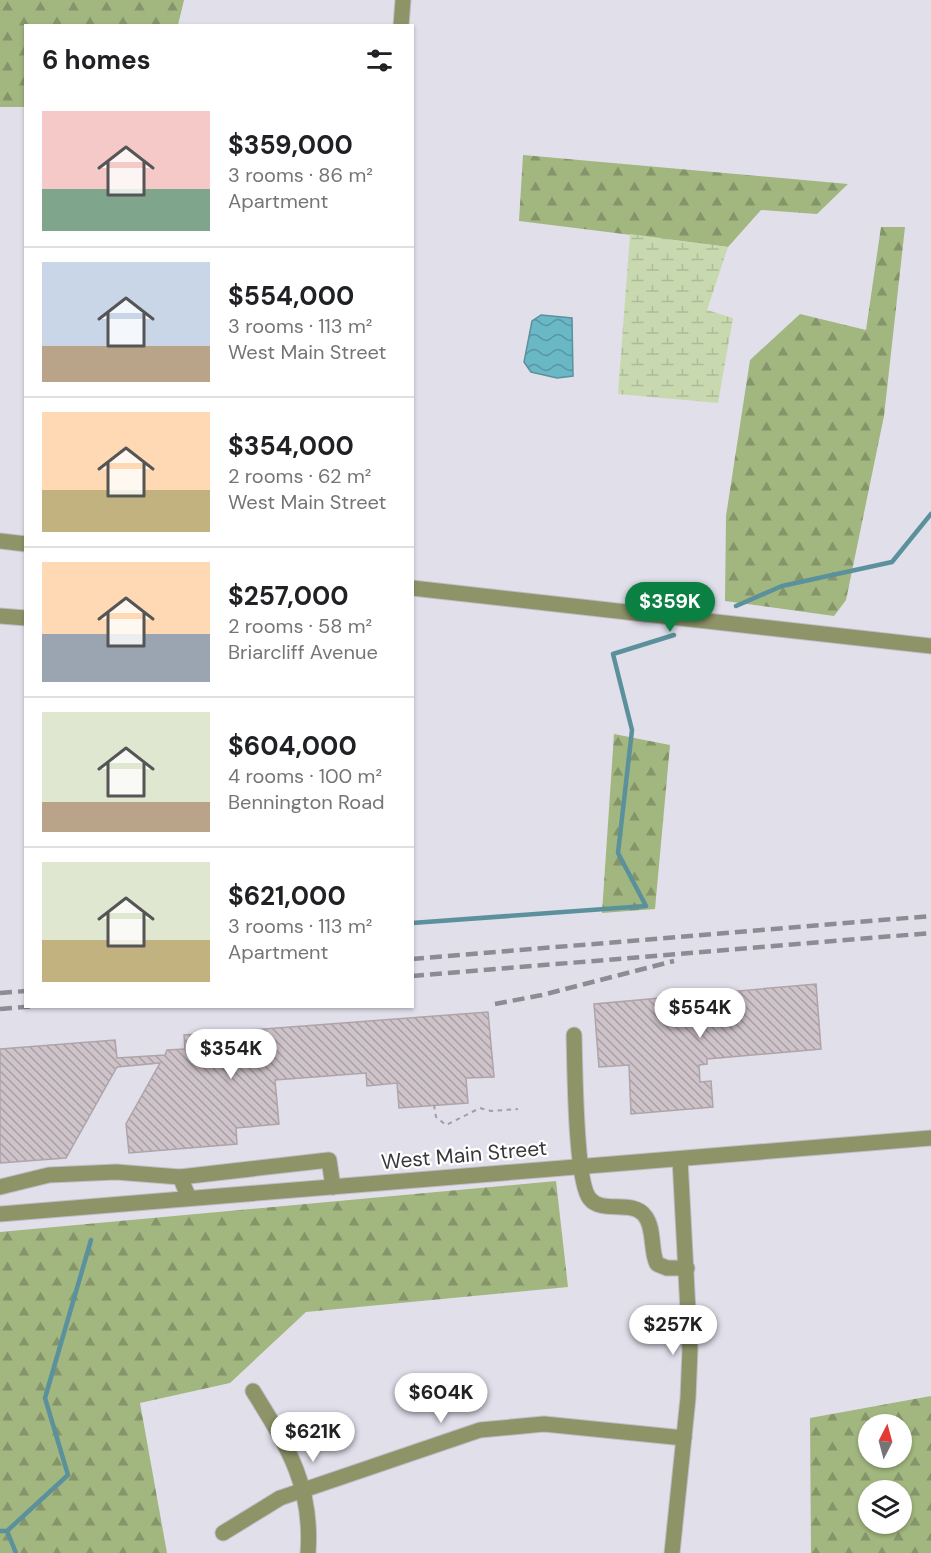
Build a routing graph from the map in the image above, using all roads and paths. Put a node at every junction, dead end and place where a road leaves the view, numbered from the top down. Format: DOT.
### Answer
graph roads {
  1 [pos="403,0"];
  2 [pos="401,24"];
  3 [pos="0,541"];
  4 [pos="24,544"];
  5 [pos="414,588"];
  6 [pos="0,615"];
  7 [pos="24,618"];
  8 [pos="931,646"];
  9 [pos="574,1035"];
  10 [pos="434,1105"];
  11 [pos="518,1109"];
  12 [pos="931,1138"];
  13 [pos="680,1159"];
  14 [pos="581,1167"];
  15 [pos="180,1177"];
  16 [pos="0,1187"];
  17 [pos="333,1187"];
  18 [pos="189,1198"];
  19 [pos="0,1214"];
  20 [pos="687,1268"];
  21 [pos="253,1391"];
  22 [pos="684,1438"];
  23 [pos="304,1489"];
  24 [pos="223,1533"];
  25 [pos="308,1553"];
  26 [pos="672,1553"];
  1 -- 2 [label="street"];
  3 -- 4 [label="street"];
  5 -- 8 [label="street"];
  6 -- 7 [label="street"];
  9 -- 14 [label="street"];
  10 -- 11 [label="path"];
  12 -- 13 [label="street, West Main Street"];
  13 -- 14 [label="street, West Main Street"];
  13 -- 20 [label="street"];
  14 -- 17 [label="street, West Main Street"];
  14 -- 20 [label="street"];
  15 -- 16 [label="street"];
  15 -- 17 [label="street"];
  15 -- 18 [label="street"];
  17 -- 18 [label="street, West Main Street"];
  18 -- 19 [label="street, West Main Street"];
  20 -- 22 [label="street"];
  21 -- 23 [label="street"];
  22 -- 23 [label="street"];
  22 -- 26 [label="street"];
  23 -- 24 [label="street"];
  23 -- 25 [label="street"];
}
